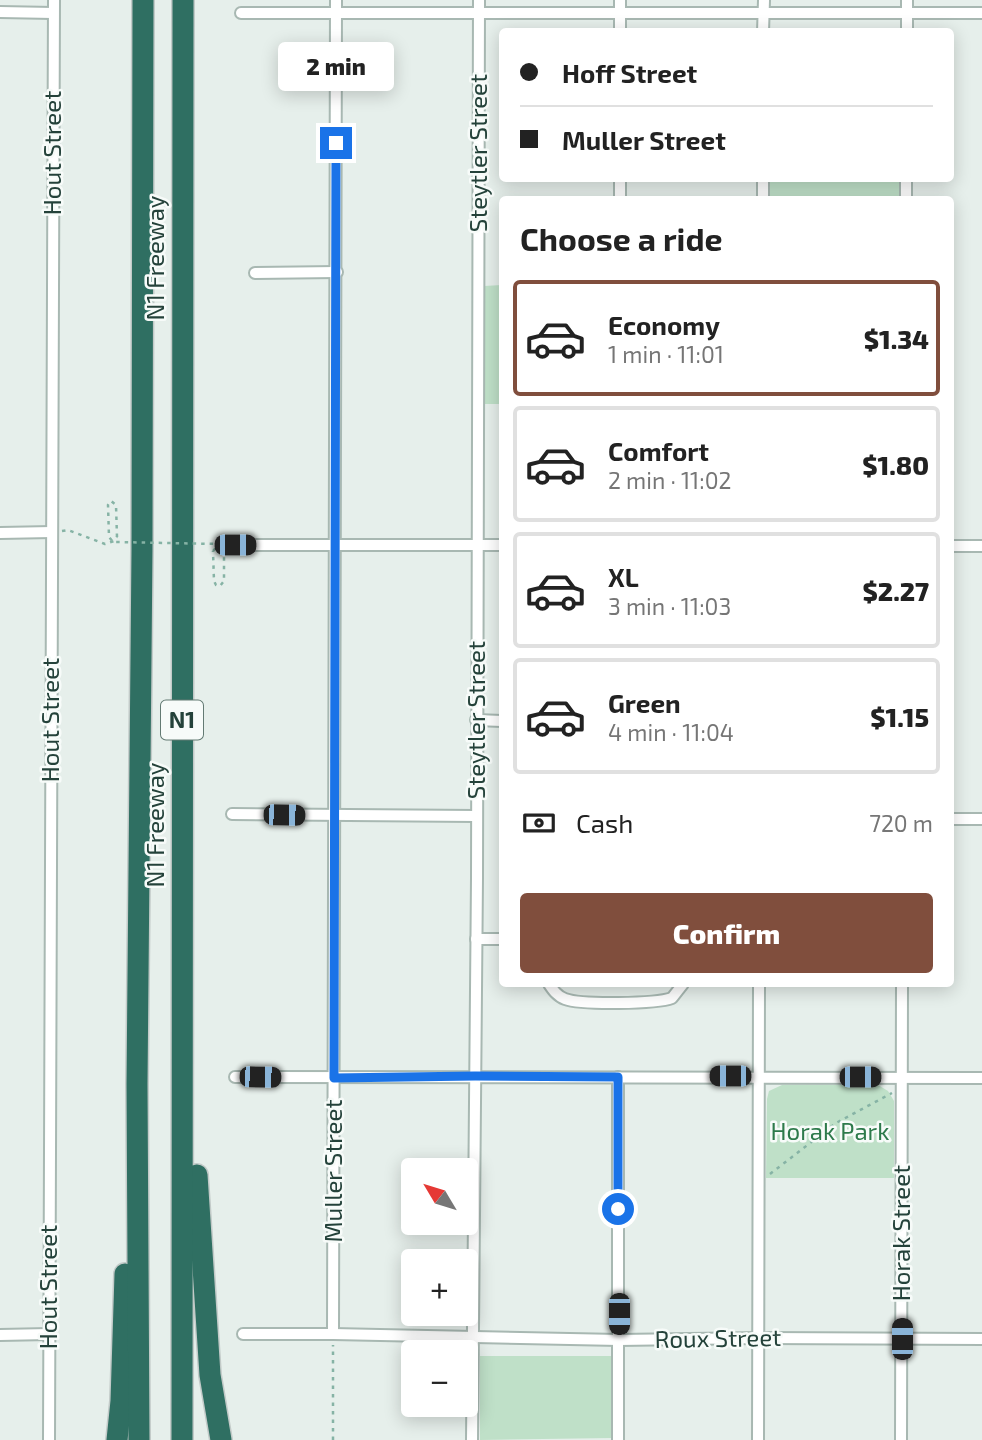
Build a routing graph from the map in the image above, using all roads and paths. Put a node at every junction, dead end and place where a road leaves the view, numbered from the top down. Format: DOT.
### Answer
graph roads {
  1 [pos="54,0"];
  2 [pos="143,0"];
  3 [pos="183,0"];
  4 [pos="336,0"];
  5 [pos="479,0"];
  6 [pos="764,0"];
  7 [pos="620,6"];
  8 [pos="907,6"];
  9 [pos="0,12"];
  10 [pos="54,13"];
  11 [pos="241,13"];
  12 [pos="336,13"];
  13 [pos="478,13"];
  14 [pos="982,13"];
  15 [pos="764,14"];
  16 [pos="620,28"];
  17 [pos="764,28"];
  18 [pos="907,28"];
  19 [pos="337,272"];
  20 [pos="255,273"];
  21 [pos="52,532"];
  22 [pos="0,533"];
  23 [pos="336,544"];
  24 [pos="235,545"];
  25 [pos="477,545"];
  26 [pos="499,545"];
  27 [pos="954,546"];
  28 [pos="982,546"];
  29 [pos="213,551"];
  30 [pos="476,720"];
  31 [pos="499,721"];
  32 [pos="232,814"];
  33 [pos="336,816"];
  34 [pos="476,816"];
  35 [pos="954,819"];
  36 [pos="982,819"];
  37 [pos="476,939"];
  38 [pos="499,939"];
  39 [pos="551,987"];
  40 [pos="681,987"];
  41 [pos="759,987"];
  42 [pos="902,987"];
  43 [pos="184,1052"];
  44 [pos="475,1076"];
  45 [pos="758,1076"];
  46 [pos="235,1077"];
  47 [pos="618,1077"];
  48 [pos="334,1078"];
  49 [pos="982,1078"];
  50 [pos="902,1083"];
  51 [pos="137,1084"];
  52 [pos="759,1182"];
  53 [pos="243,1334"];
  54 [pos="333,1334"];
  55 [pos="0,1335"];
  56 [pos="49,1335"];
  57 [pos="474,1336"];
  58 [pos="759,1338"];
  59 [pos="902,1339"];
  60 [pos="982,1339"];
  61 [pos="619,1340"];
  62 [pos="49,1440"];
  63 [pos="117,1440"];
  64 [pos="139,1440"];
  65 [pos="183,1440"];
  66 [pos="222,1440"];
  67 [pos="333,1440"];
  68 [pos="472,1440"];
  69 [pos="618,1440"];
  70 [pos="758,1440"];
  71 [pos="901,1440"];
  1 -- 10 [label="street, Hout Street"];
  2 -- 51 [label="highway, N1 Freeway / N1"];
  3 -- 43 [label="highway, N1 Freeway / N1"];
  4 -- 12 [label="street, Muller Street"];
  5 -- 13 [label="street, Steytler Street"];
  6 -- 15 [label="street"];
  7 -- 13 [label="street"];
  7 -- 15 [label="street"];
  7 -- 16 [label="street"];
  8 -- 14 [label="street"];
  8 -- 15 [label="street"];
  8 -- 18 [label="street"];
  9 -- 10 [label="street"];
  10 -- 21 [label="street, Hout Street"];
  11 -- 12 [label="street"];
  12 -- 13 [label="street"];
  12 -- 19 [label="street, Muller Street"];
  13 -- 25 [label="street, Steytler Street"];
  15 -- 17 [label="street"];
  19 -- 20 [label="street"];
  19 -- 23 [label="street, Muller Street"];
  21 -- 22 [label="street"];
  21 -- 29 [label="path, bridge"];
  21 -- 56 [label="street, Hout Street"];
  23 -- 24 [label="street"];
  23 -- 25 [label="street"];
  23 -- 33 [label="street, Muller Street"];
  25 -- 26 [label="street"];
  25 -- 30 [label="street, Steytler Street"];
  27 -- 28 [label="street"];
  30 -- 31 [label="street"];
  30 -- 34 [label="street, Steytler Street"];
  32 -- 33 [label="street"];
  33 -- 34 [label="street"];
  33 -- 48 [label="street, Muller Street"];
  34 -- 37 [label="street, Steytler Street"];
  35 -- 36 [label="street"];
  37 -- 38 [label="street"];
  37 -- 44 [label="street, Steytler Street"];
  39 -- 40 [label="street"];
  41 -- 45 [label="street"];
  42 -- 50 [label="street, Horak Street"];
  43 -- 65 [label="highway, N1 Freeway / N1"];
  43 -- 66 [label="highway"];
  44 -- 47 [label="street"];
  44 -- 48 [label="street"];
  44 -- 57 [label="street, Steytler Street"];
  45 -- 47 [label="street"];
  45 -- 50 [label="street"];
  45 -- 52 [label="street"];
  46 -- 48 [label="street"];
  47 -- 61 [label="street"];
  48 -- 54 [label="street, Muller Street"];
  49 -- 50 [label="street"];
  50 -- 52 [label="path"];
  50 -- 59 [label="street, Horak Street"];
  51 -- 63 [label="highway"];
  51 -- 64 [label="highway, N1 Freeway / N1"];
  52 -- 58 [label="street"];
  53 -- 54 [label="street, Roux Street"];
  54 -- 57 [label="street, Roux Street"];
  54 -- 67 [label="path"];
  55 -- 56 [label="street"];
  56 -- 62 [label="street, Hout Street"];
  57 -- 61 [label="street, Roux Street"];
  57 -- 68 [label="street, Steytler Street"];
  58 -- 59 [label="street, Roux Street"];
  58 -- 61 [label="street, Roux Street"];
  58 -- 70 [label="street"];
  59 -- 60 [label="street, Roux Street"];
  59 -- 71 [label="street, Horak Street"];
  61 -- 69 [label="street"];
}
